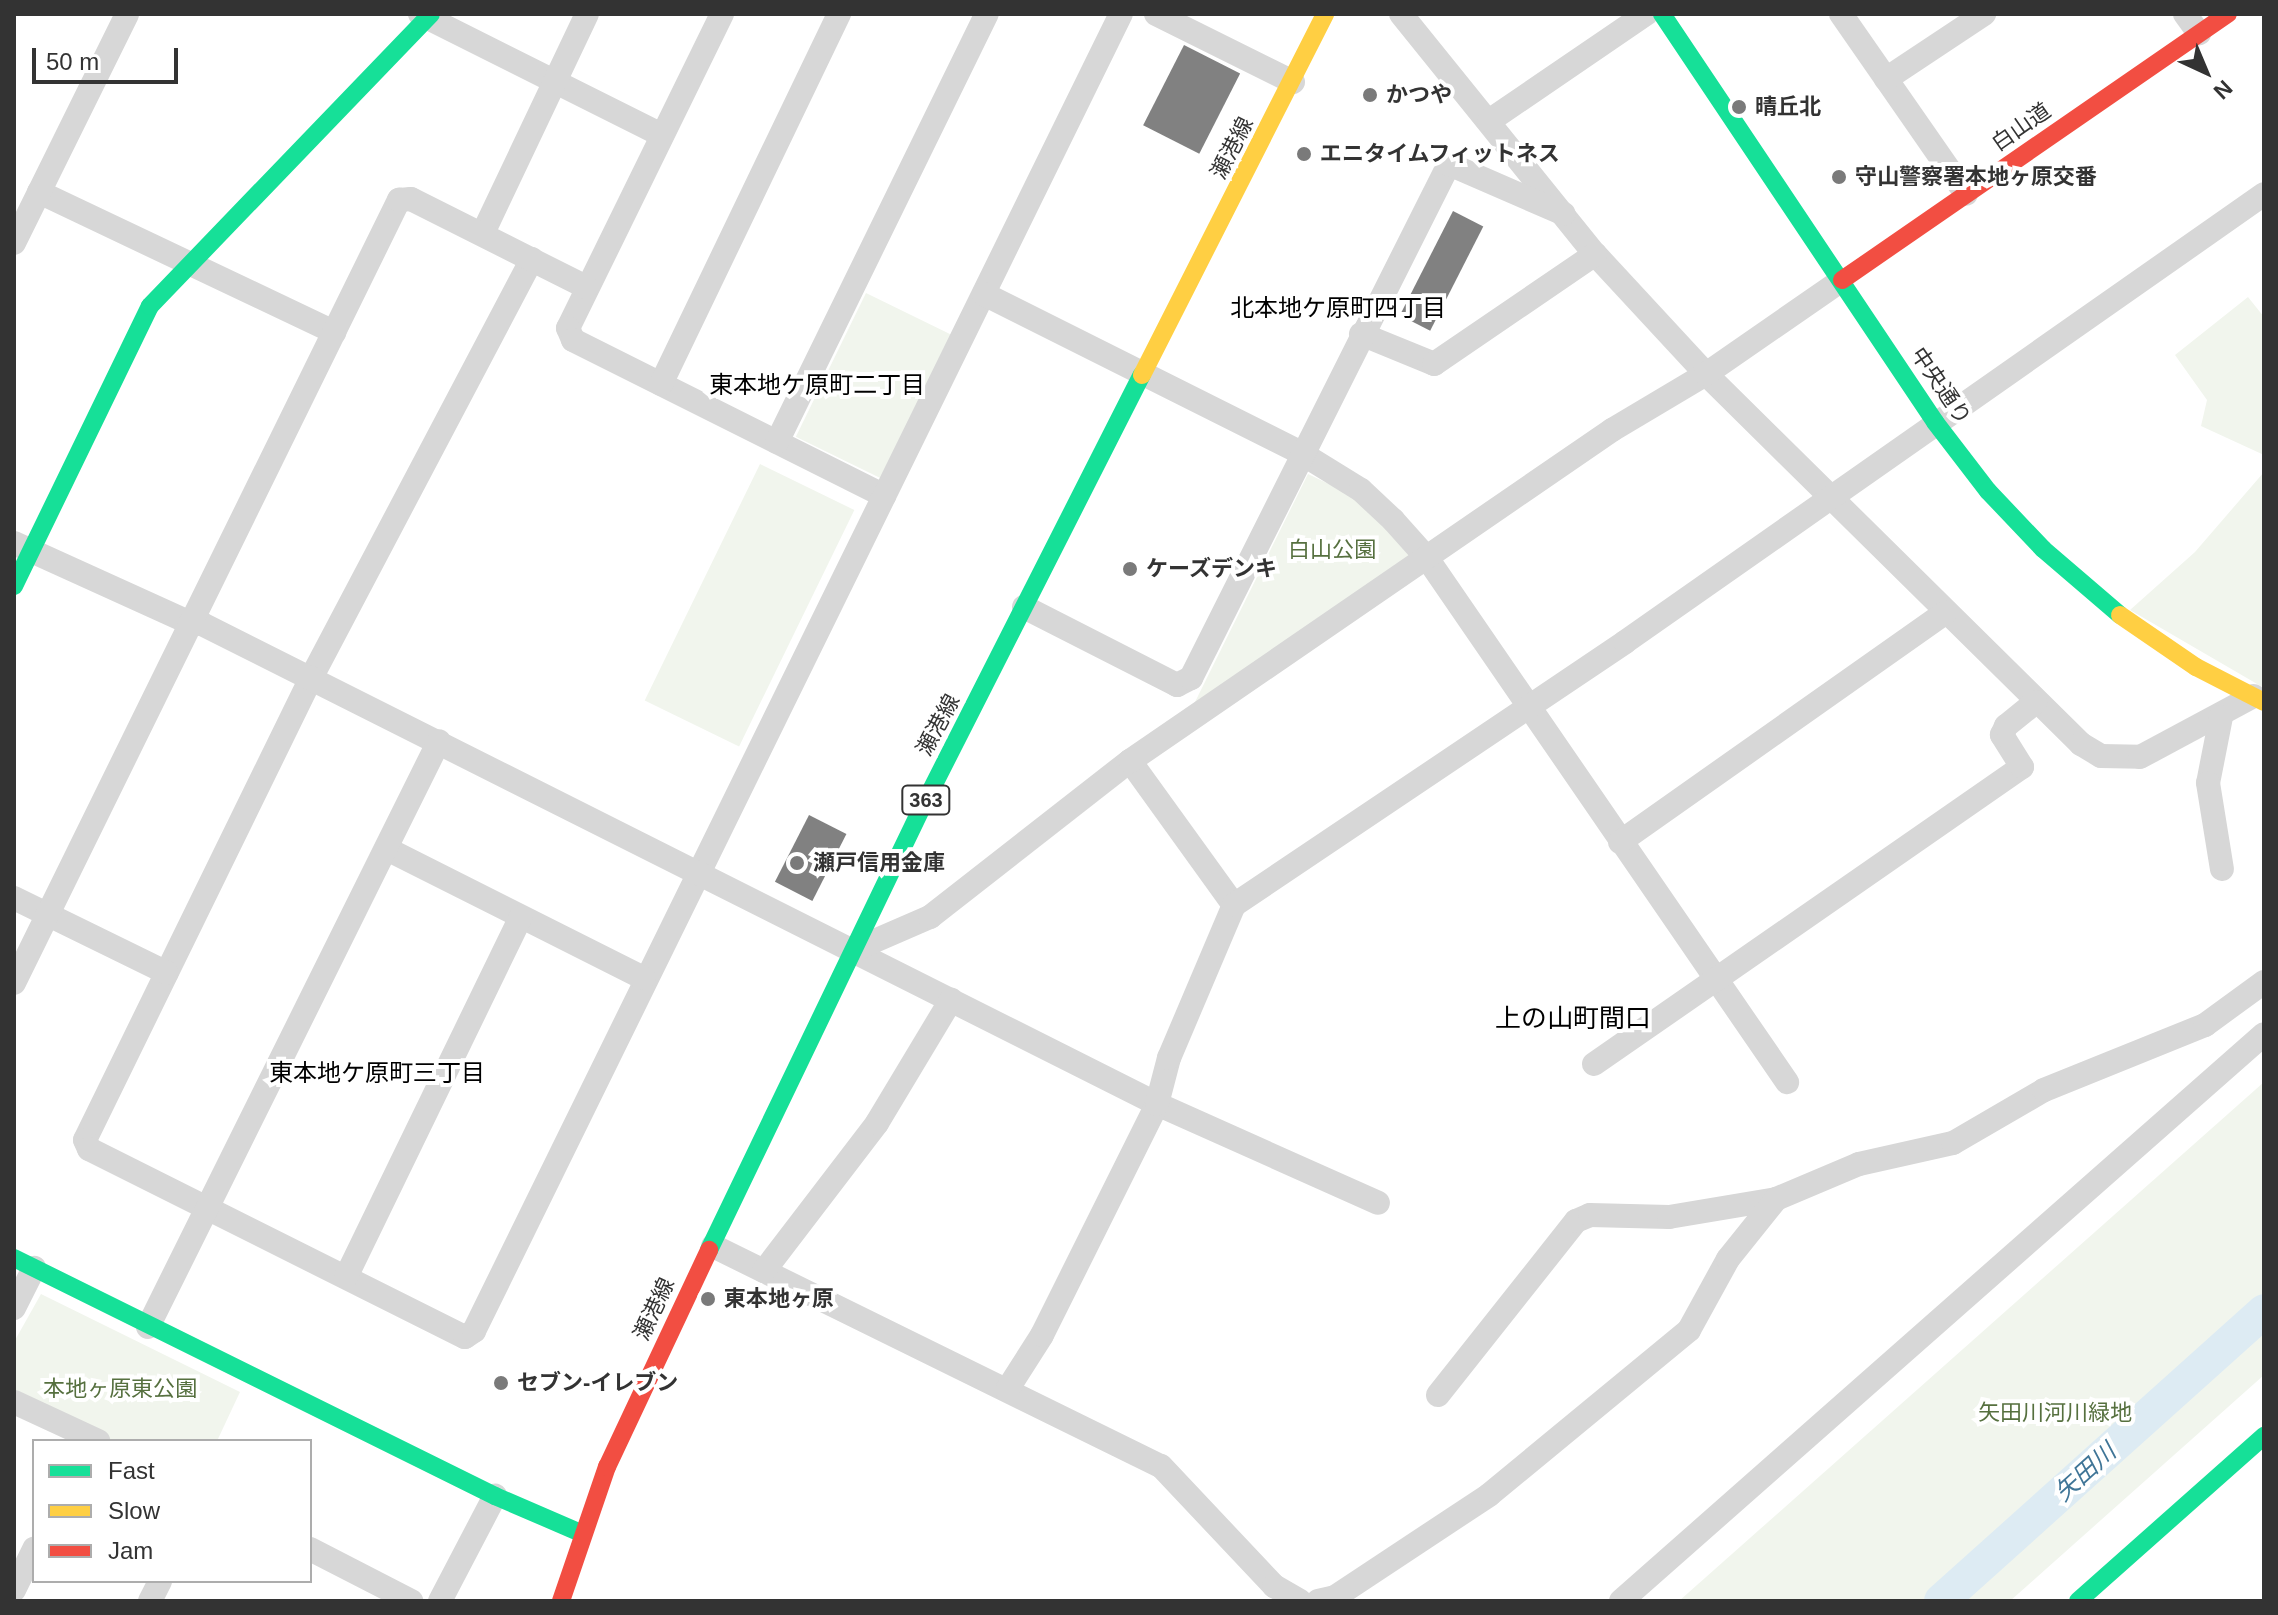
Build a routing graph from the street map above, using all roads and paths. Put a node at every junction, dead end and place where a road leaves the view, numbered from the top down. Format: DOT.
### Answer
graph roads {
  1 [pos="127,14"];
  2 [pos="587,14"];
  3 [pos="722,14"];
  4 [pos="839,14"];
  5 [pos="987,14"];
  6 [pos="1121,14"];
  7 [pos="1156,14"];
  8 [pos="1325,14"];
  9 [pos="1401,14"];
  10 [pos="1646,14"];
  11 [pos="1662,14"];
  12 [pos="1841,14"];
  13 [pos="1984,14"];
  14 [pos="2228,14"];
  15 [pos="426,15"];
  16 [pos="2192,24"];
  17 [pos="1886,79"];
  18 [pos="552,81"];
  19 [pos="1293,82"];
  20 [pos="1489,121"];
  21 [pos="660,134"];
  22 [pos="39,192"];
  23 [pos="1966,194"];
  24 [pos="2264,194"];
  25 [pos="1566,215"];
  26 [pos="483,233"];
  27 [pos="14,243"];
  28 [pos="1595,254"];
  29 [pos="532,259"];
  30 [pos="191,265"];
  31 [pos="1842,280"];
  32 [pos="586,287"];
  33 [pos="984,294"];
  34 [pos="334,332"];
  35 [pos="1361,334"];
  36 [pos="1143,373"];
  37 [pos="1706,374"];
  38 [pos="661,384"];
  39 [pos="1935,422"];
  40 [pos="777,442"];
  41 [pos="1301,453"];
  42 [pos="884,496"];
  43 [pos="1827,498"];
  44 [pos="23,547"];
  45 [pos="1427,558"];
  46 [pos="14,586"];
  47 [pos="1024,607"];
  48 [pos="1945,613"];
  49 [pos="190,623"];
  50 [pos="311,678"];
  51 [pos="2259,699"];
  52 [pos="2036,702"];
  53 [pos="1528,708"];
  54 [pos="2221,717"];
  55 [pos="439,741"];
  56 [pos="1130,761"];
  57 [pos="1620,842"];
  58 [pos="387,849"];
  59 [pos="2222,869"];
  60 [pos="697,871"];
  61 [pos="14,898"];
  62 [pos="1234,905"];
  63 [pos="47,914"];
  64 [pos="521,917"];
  65 [pos="856,949"];
  66 [pos="167,973"];
  67 [pos="643,978"];
  68 [pos="1717,979"];
  69 [pos="2264,982"];
  70 [pos="14,983"];
  71 [pos="951,1000"];
  72 [pos="2264,1034"];
  73 [pos="1594,1064"];
  74 [pos="1787,1082"];
  75 [pos="1157,1104"];
  76 [pos="1776,1199"];
  77 [pos="1378,1203"];
  78 [pos="206,1209"];
  79 [pos="713,1246"];
  80 [pos="24,1263"];
  81 [pos="764,1271"];
  82 [pos="346,1277"];
  83 [pos="14,1308"];
  84 [pos="148,1327"];
  85 [pos="1007,1390"];
  86 [pos="1438,1395"];
  87 [pos="14,1402"];
  88 [pos="2264,1436"];
  89 [pos="89,1439"];
  90 [pos="495,1496"];
  91 [pos="581,1533"];
  92 [pos="312,1550"];
  93 [pos="32,1553"];
  94 [pos="159,1583"];
  95 [pos="14,1590"];
  96 [pos="1330,1600"];
  97 [pos="150,1601"];
  98 [pos="411,1601"];
  99 [pos="440,1601"];
  100 [pos="561,1601"];
  101 [pos="1300,1601"];
  102 [pos="1621,1601"];
  103 [pos="2078,1601"];
  1 -- 22 [label="street"];
  2 -- 18 [label="street"];
  3 -- 21 [label="street"];
  4 -- 38 [label="street"];
  5 -- 40 [label="street"];
  6 -- 33 [label="street"];
  7 -- 19 [label="street"];
  8 -- 19 [label="main road, 瀬港線 / 363"];
  9 -- 20 [label="street"];
  10 -- 20 [label="street"];
  11 -- 31 [label="main road, 中央通り"];
  12 -- 17 [label="street"];
  13 -- 17 [label="street"];
  14 -- 16 [label="main road, 白山道"];
  15 -- 18 [label="street"];
  15 -- 30 [label="main road"];
  16 -- 23 [label="main road, 白山道"];
  17 -- 23 [label="street"];
  18 -- 21 [label="street"];
  18 -- 26 [label="street"];
  19 -- 36 [label="main road, 瀬港線 / 363"];
  20 -- 25 [label="street"];
  21 -- 32 [label="street"];
  22 -- 27 [label="street"];
  22 -- 30 [label="street"];
  23 -- 31 [label="main road, 白山道"];
  24 -- 39 [label="street"];
  25 -- 28 [label="street"];
  25 -- 35 [label="street"];
  26 -- 29 [label="street"];
  26 -- 34 [label="street"];
  28 -- 35 [label="street"];
  28 -- 37 [label="street"];
  29 -- 32 [label="street"];
  29 -- 50 [label="street"];
  30 -- 34 [label="street"];
  30 -- 44 [label="main road"];
  31 -- 37 [label="street"];
  31 -- 39 [label="main road, 中央通り"];
  32 -- 38 [label="street"];
  33 -- 36 [label="street"];
  33 -- 42 [label="street"];
  34 -- 49 [label="street"];
  35 -- 41 [label="street"];
  36 -- 41 [label="street"];
  36 -- 47 [label="main road, 瀬港線 / 363"];
  37 -- 43 [label="street"];
  37 -- 45 [label="street"];
  38 -- 40 [label="street"];
  39 -- 43 [label="street"];
  39 -- 51 [label="main road, 中央通り"];
  40 -- 42 [label="street"];
  41 -- 45 [label="street"];
  41 -- 47 [label="street"];
  42 -- 60 [label="street"];
  43 -- 48 [label="street"];
  43 -- 53 [label="street"];
  44 -- 46 [label="main road"];
  44 -- 49 [label="street"];
  45 -- 53 [label="street"];
  45 -- 56 [label="street"];
  47 -- 65 [label="main road, 瀬港線 / 363"];
  48 -- 52 [label="street"];
  48 -- 57 [label="street"];
  49 -- 50 [label="street"];
  49 -- 63 [label="street"];
  50 -- 55 [label="street"];
  50 -- 66 [label="street"];
  51 -- 54 [label="street"];
  52 -- 54 [label="street"];
  52 -- 68 [label="street"];
  53 -- 57 [label="street"];
  53 -- 62 [label="street"];
  54 -- 59 [label="street"];
  55 -- 58 [label="street"];
  55 -- 60 [label="street"];
  56 -- 62 [label="street"];
  56 -- 65 [label="street"];
  57 -- 68 [label="street"];
  58 -- 64 [label="street"];
  58 -- 78 [label="street"];
  60 -- 65 [label="street"];
  60 -- 67 [label="street"];
  61 -- 63 [label="street"];
  62 -- 75 [label="street"];
  63 -- 66 [label="street"];
  63 -- 70 [label="street"];
  64 -- 67 [label="street"];
  64 -- 82 [label="street"];
  65 -- 71 [label="street"];
  65 -- 79 [label="main road, 瀬港線 / 363"];
  66 -- 78 [label="street"];
  67 -- 82 [label="street"];
  68 -- 73 [label="street"];
  68 -- 74 [label="street"];
  69 -- 76 [label="street"];
  71 -- 75 [label="street"];
  71 -- 81 [label="street"];
  72 -- 102 [label="street"];
  75 -- 77 [label="street"];
  75 -- 85 [label="street"];
  76 -- 86 [label="street"];
  76 -- 96 [label="street"];
  78 -- 82 [label="street"];
  78 -- 84 [label="street"];
  79 -- 81 [label="street"];
  79 -- 91 [label="main road, 瀬港線 / 363"];
  80 -- 83 [label="street"];
  80 -- 84 [label="main road"];
  81 -- 85 [label="street"];
  84 -- 90 [label="main road"];
  85 -- 101 [label="street"];
  87 -- 89 [label="street"];
  88 -- 103 [label="main road"];
  90 -- 91 [label="main road"];
  90 -- 99 [label="street"];
  91 -- 100 [label="main road, 瀬港線 / 363"];
  92 -- 98 [label="street"];
  93 -- 95 [label="street"];
  94 -- 97 [label="street"];
}
